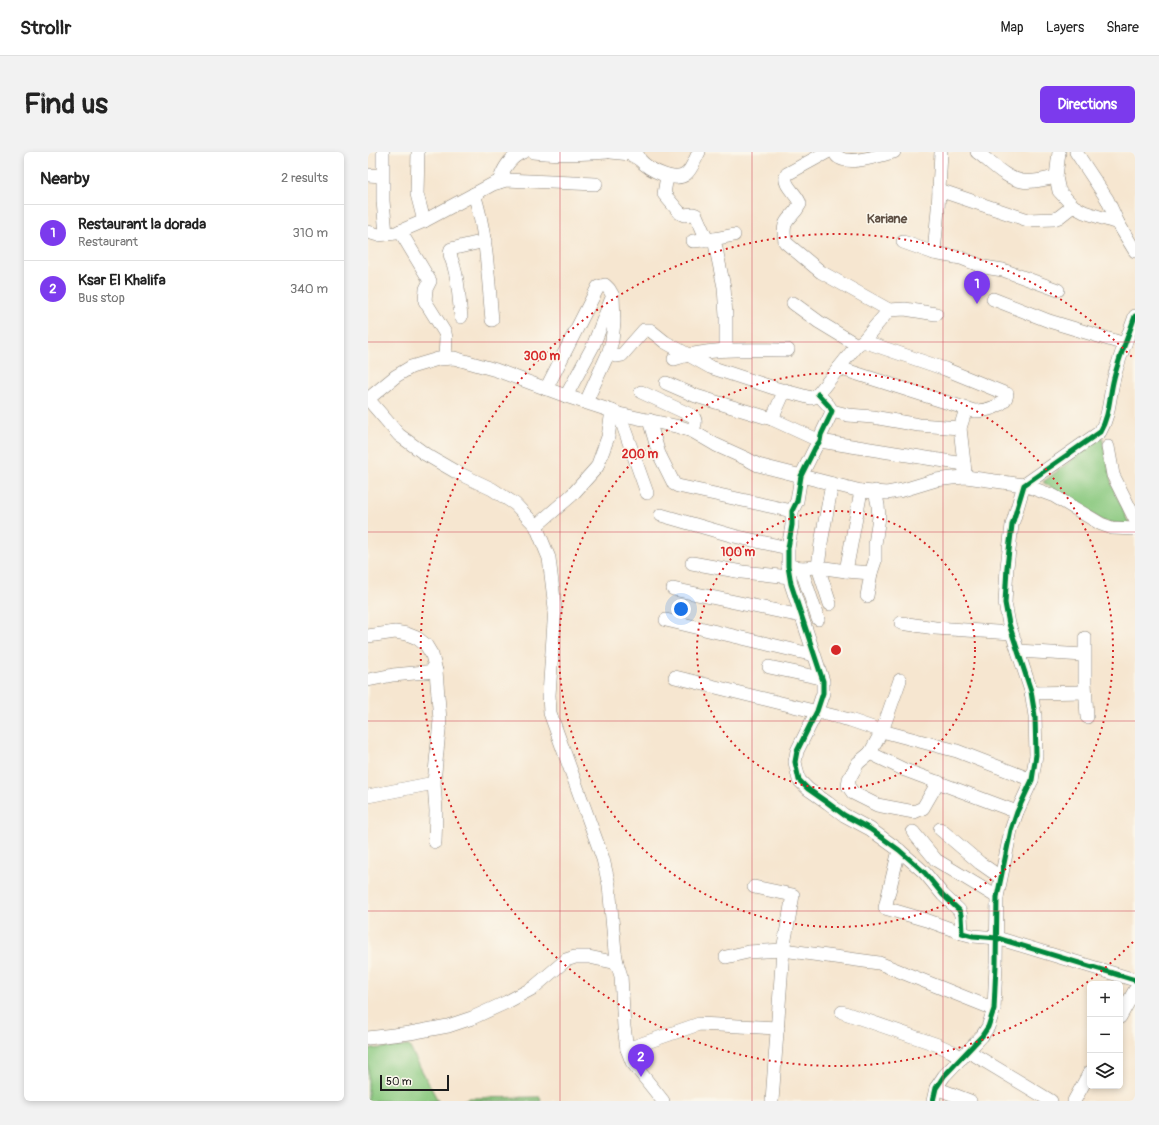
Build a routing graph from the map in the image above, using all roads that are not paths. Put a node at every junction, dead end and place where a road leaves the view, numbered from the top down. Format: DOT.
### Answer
graph roads {
  1 [pos="383,152"];
  2 [pos="418,152"];
  3 [pos="523,152"];
  4 [pos="533,152"];
  5 [pos="607,152"];
  6 [pos="611,152"];
  7 [pos="699,152"];
  8 [pos="827,152"];
  9 [pos="835,152"];
  10 [pos="894,152"];
  11 [pos="941,152"];
  12 [pos="977,152"];
  13 [pos="1059,152"];
  14 [pos="1076,152"];
  15 [pos="638,156"];
  16 [pos="368,175"];
  17 [pos="382,176"];
  18 [pos="667,176"];
  19 [pos="1056,178"];
  20 [pos="499,182"];
  21 [pos="596,184"];
  22 [pos="939,190"];
  23 [pos="474,194"];
  24 [pos="1073,206"];
  25 [pos="424,221"];
  26 [pos="1118,223"];
  27 [pos="400,231"];
  28 [pos="368,232"];
  29 [pos="386,234"];
  30 [pos="734,235"];
  31 [pos="710,239"];
  32 [pos="693,240"];
  33 [pos="485,241"];
  34 [pos="903,242"];
  35 [pos="1135,251"];
  36 [pos="934,253"];
  37 [pos="1058,290"];
  38 [pos="612,296"];
  39 [pos="993,299"];
  40 [pos="793,303"];
  41 [pos="889,310"];
  42 [pos="936,314"];
  43 [pos="1135,316"];
  44 [pos="460,317"];
  45 [pos="492,320"];
  46 [pos="1129,341"];
  47 [pos="860,343"];
  48 [pos="726,350"];
  49 [pos="788,350"];
  50 [pos="608,354"];
  51 [pos="688,354"];
  52 [pos="445,358"];
  53 [pos="674,359"];
  54 [pos="839,368"];
  55 [pos="666,383"];
  56 [pos="546,389"];
  57 [pos="785,390"];
  58 [pos="641,392"];
  59 [pos="818,394"];
  60 [pos="566,396"];
  61 [pos="368,399"];
  62 [pos="586,402"];
  63 [pos="966,409"];
  64 [pos="832,411"];
  65 [pos="616,412"];
  66 [pos="772,419"];
  67 [pos="649,420"];
  68 [pos="960,428"];
  69 [pos="692,432"];
  70 [pos="820,442"];
  71 [pos="1108,447"];
  72 [pos="964,464"];
  73 [pos="801,476"];
  74 [pos="966,478"];
  75 [pos="832,484"];
  76 [pos="1024,485"];
  77 [pos="861,491"];
  78 [pos="875,491"];
  79 [pos="647,492"];
  80 [pos="792,511"];
  81 [pos="660,515"];
  82 [pos="1135,519"];
  83 [pos="536,526"];
  84 [pos="1135,529"];
  85 [pos="788,548"];
  86 [pos="692,563"];
  87 [pos="818,567"];
  88 [pos="801,568"];
  89 [pos="846,571"];
  90 [pos="789,572"];
  91 [pos="871,573"];
  92 [pos="674,589"];
  93 [pos="867,596"];
  94 [pos="830,604"];
  95 [pos="801,616"];
  96 [pos="818,619"];
  97 [pos="666,620"];
  98 [pos="901,623"];
  99 [pos="1012,633"];
  100 [pos="368,636"];
  101 [pos="1085,638"];
  102 [pos="1018,651"];
  103 [pos="814,655"];
  104 [pos="1084,655"];
  105 [pos="769,667"];
  106 [pos="436,671"];
  107 [pos="675,677"];
  108 [pos="821,678"];
  109 [pos="368,680"];
  110 [pos="900,680"];
  111 [pos="1085,692"];
  112 [pos="1031,693"];
  113 [pos="817,711"];
  114 [pos="1087,717"];
  115 [pos="882,731"];
  116 [pos="870,753"];
  117 [pos="1032,780"];
  118 [pos="938,782"];
  119 [pos="434,783"];
  120 [pos="368,796"];
  121 [pos="1017,812"];
  122 [pos="940,828"];
  123 [pos="913,832"];
  124 [pos="435,842"];
  125 [pos="898,850"];
  126 [pos="1000,877"];
  127 [pos="754,886"];
  128 [pos="997,897"];
  129 [pos="962,933"];
  130 [pos="997,938"];
  131 [pos="783,950"];
  132 [pos="726,957"];
  133 [pos="617,963"];
  134 [pos="1135,980"];
  135 [pos="1135,990"];
  136 [pos="994,1009"];
  137 [pos="842,1012"];
  138 [pos="1123,1012"];
  139 [pos="778,1028"];
  140 [pos="368,1038"];
  141 [pos="627,1049"];
  142 [pos="965,1054"];
  143 [pos="1087,1077"];
  144 [pos="936,1088"];
  145 [pos="663,1101"];
  146 [pos="772,1101"];
  147 [pos="933,1101"];
  148 [pos="970,1101"];
  149 [pos="1051,1101"];
  150 [pos="1074,1101"];
  1 -- 17 [label="street"];
  2 -- 25 [label="street"];
  3 -- 20 [label="street"];
  4 -- 5 [label="street"];
  6 -- 15 [label="street"];
  7 -- 18 [label="street"];
  8 -- 41 [label="street"];
  9 -- 10 [label="street"];
  11 -- 22 [label="street"];
  12 -- 19 [label="street"];
  13 -- 19 [label="street"];
  14 -- 26 [label="street"];
  15 -- 18 [label="street"];
  16 -- 17 [label="street"];
  17 -- 29 [label="street"];
  18 -- 31 [label="street"];
  19 -- 24 [label="street"];
  20 -- 21 [label="street"];
  20 -- 23 [label="street"];
  22 -- 24 [label="street"];
  22 -- 36 [label="street"];
  23 -- 25 [label="street"];
  23 -- 33 [label="street"];
  24 -- 26 [label="street"];
  25 -- 27 [label="street"];
  26 -- 35 [label="street"];
  27 -- 29 [label="street"];
  27 -- 52 [label="street"];
  28 -- 29 [label="street"];
  30 -- 31 [label="street"];
  31 -- 32 [label="street"];
  31 -- 48 [label="street"];
  33 -- 44 [label="street"];
  33 -- 45 [label="street"];
  34 -- 36 [label="street"];
  36 -- 37 [label="street"];
  38 -- 50 [label="street"];
  38 -- 56 [label="street"];
  38 -- 60 [label="street"];
  39 -- 46 [label="street"];
  40 -- 47 [label="street"];
  41 -- 42 [label="street"];
  41 -- 47 [label="street"];
  43 -- 46 [label="street"];
  46 -- 76 [label="street"];
  47 -- 54 [label="street"];
  47 -- 63 [label="street"];
  48 -- 49 [label="street"];
  48 -- 51 [label="street"];
  50 -- 51 [label="street"];
  50 -- 62 [label="street"];
  51 -- 53 [label="street"];
  51 -- 57 [label="street"];
  52 -- 56 [label="street"];
  52 -- 61 [label="street"];
  54 -- 59 [label="street"];
  54 -- 63 [label="street"];
  55 -- 66 [label="street"];
  56 -- 60 [label="street"];
  57 -- 59 [label="street"];
  57 -- 66 [label="street"];
  58 -- 69 [label="street"];
  59 -- 64 [label="street"];
  60 -- 62 [label="street"];
  61 -- 83 [label="street"];
  62 -- 65 [label="street"];
  63 -- 68 [label="street"];
  64 -- 68 [label="street"];
  64 -- 70 [label="street"];
  65 -- 67 [label="street"];
  65 -- 79 [label="street"];
  65 -- 83 [label="street"];
  66 -- 70 [label="street"];
  67 -- 69 [label="street"];
  67 -- 80 [label="street"];
  68 -- 72 [label="street"];
  69 -- 73 [label="street"];
  70 -- 72 [label="street"];
  70 -- 73 [label="street"];
  71 -- 82 [label="street"];
  72 -- 74 [label="street"];
  73 -- 75 [label="street"];
  73 -- 80 [label="street"];
  74 -- 76 [label="street"];
  74 -- 78 [label="street"];
  75 -- 77 [label="street"];
  75 -- 87 [label="street"];
  76 -- 84 [label="street"];
  76 -- 99 [label="street"];
  77 -- 78 [label="street"];
  77 -- 89 [label="street"];
  78 -- 91 [label="street"];
  80 -- 85 [label="street"];
  81 -- 85 [label="street"];
  83 -- 133 [label="street"];
  85 -- 90 [label="street"];
  86 -- 90 [label="street"];
  87 -- 88 [label="street"];
  87 -- 89 [label="street"];
  87 -- 94 [label="street"];
  88 -- 90 [label="street"];
  88 -- 96 [label="street"];
  89 -- 91 [label="street"];
  90 -- 95 [label="street"];
  91 -- 93 [label="street"];
  92 -- 95 [label="street"];
  95 -- 103 [label="street"];
  97 -- 103 [label="street"];
  98 -- 99 [label="street"];
  99 -- 102 [label="street"];
  100 -- 106 [label="street"];
  101 -- 104 [label="street"];
  102 -- 104 [label="street"];
  102 -- 112 [label="street"];
  103 -- 108 [label="street"];
  104 -- 111 [label="street"];
  105 -- 108 [label="street"];
  106 -- 109 [label="street"];
  106 -- 119 [label="street"];
  107 -- 113 [label="street"];
  108 -- 113 [label="street"];
  110 -- 115 [label="street"];
  111 -- 112 [label="street"];
  111 -- 114 [label="street"];
  112 -- 117 [label="street"];
  113 -- 115 [label="street"];
  113 -- 125 [label="street"];
  115 -- 116 [label="street"];
  115 -- 117 [label="street"];
  116 -- 118 [label="street"];
  116 -- 118 [label="street"];
  117 -- 121 [label="street"];
  118 -- 121 [label="street"];
  119 -- 120 [label="street"];
  119 -- 124 [label="street"];
  121 -- 126 [label="street"];
  122 -- 126 [label="street"];
  123 -- 128 [label="street"];
  125 -- 129 [label="street"];
  125 -- 129 [label="street"];
  126 -- 128 [label="street"];
  127 -- 131 [label="street"];
  128 -- 130 [label="street"];
  129 -- 130 [label="street"];
  130 -- 134 [label="street"];
  130 -- 136 [label="street"];
  131 -- 132 [label="street"];
  131 -- 136 [label="street"];
  131 -- 139 [label="street"];
  133 -- 140 [label="street"];
  133 -- 141 [label="street"];
  135 -- 138 [label="street"];
  136 -- 142 [label="street"];
  137 -- 142 [label="street"];
  139 -- 141 [label="street"];
  139 -- 146 [label="street"];
  141 -- 145 [label="street"];
  142 -- 144 [label="street"];
  142 -- 149 [label="street"];
  143 -- 150 [label="street"];
  144 -- 147 [label="street"];
  144 -- 148 [label="street"];
}
